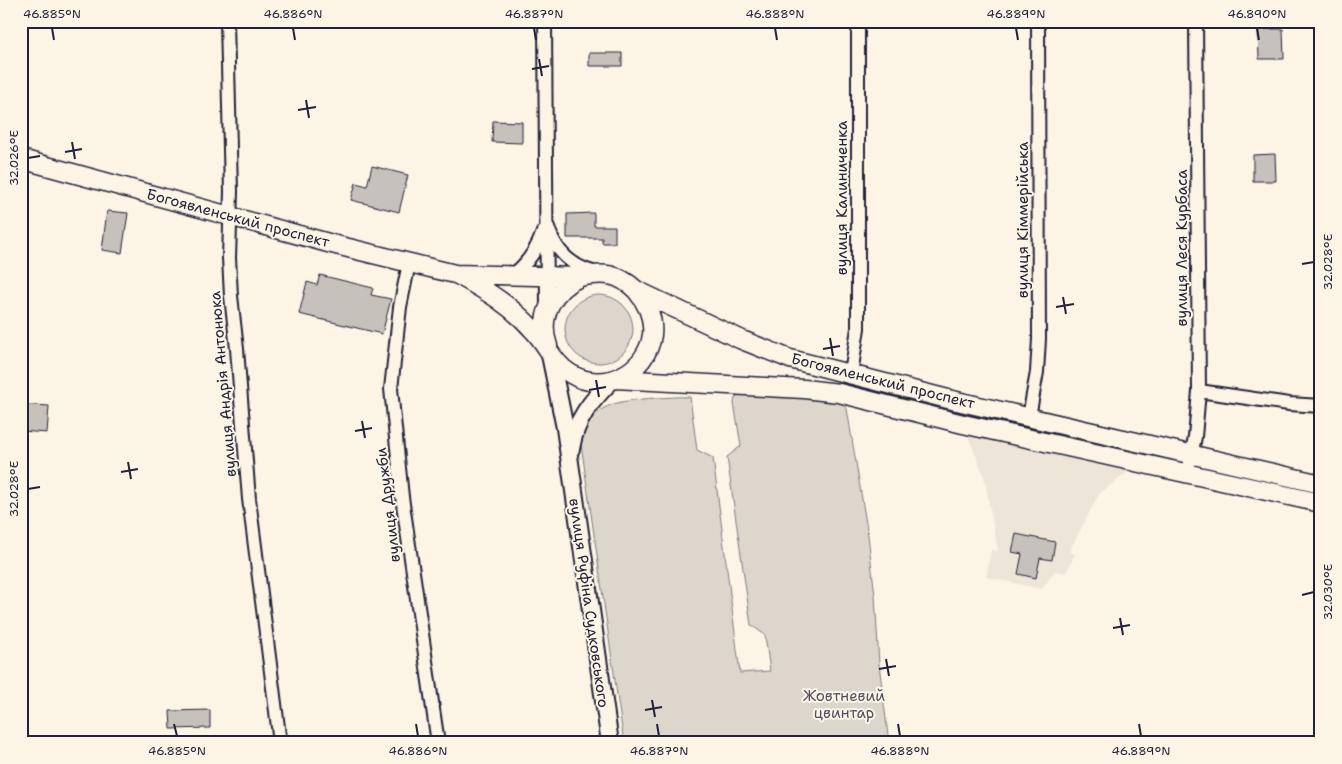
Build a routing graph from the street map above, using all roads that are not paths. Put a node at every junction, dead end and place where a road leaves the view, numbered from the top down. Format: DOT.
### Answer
graph roads {
  1 [pos="227,21"];
  2 [pos="545,21"];
  3 [pos="858,21"];
  4 [pos="1038,21"];
  5 [pos="1196,21"];
  6 [pos="21,159"];
  7 [pos="546,214"];
  8 [pos="230,215"];
  9 [pos="409,263"];
  10 [pos="455,274"];
  11 [pos="512,275"];
  12 [pos="588,275"];
  13 [pos="546,276"];
  14 [pos="636,290"];
  15 [pos="546,312"];
  16 [pos="548,349"];
  17 [pos="851,374"];
  18 [pos="613,380"];
  19 [pos="1199,391"];
  20 [pos="1321,406"];
  21 [pos="1029,417"];
  22 [pos="1192,454"];
  23 [pos="570,464"];
  24 [pos="1188,474"];
  25 [pos="1321,484"];
  26 [pos="1321,503"];
  27 [pos="280,743"];
  28 [pos="438,743"];
  29 [pos="610,743"];
  1 -- 8 [label="street, вулиця Андрія Антонюка"];
  2 -- 7 [label="street, вулиця Руфіна Судковського"];
  3 -- 17 [label="street, вулиця Калиниченка"];
  4 -- 21 [label="street, вулиця Кіммерійська"];
  5 -- 19 [label="street, вулиця Леся Курбаса"];
  6 -- 8 [label="main road, Богоявленський проспект"];
  7 -- 11 [label="street, вулиця Руфіна Судковського"];
  7 -- 12 [label="street, вулиця Руфіна Судковського"];
  7 -- 13 [label="street, вулиця Руфіна Судковського"];
  8 -- 9 [label="main road, Богоявленський проспект"];
  8 -- 27 [label="street, вулиця Андрія Антонюка"];
  9 -- 10 [label="main road, Богоявленський проспект"];
  9 -- 28 [label="street, вулиця Дружби"];
  10 -- 11 [label="main road, Богоявленський проспект"];
  10 -- 16 [label="main road, Богоявленський проспект"];
  11 -- 13 [label="main road, Богоявленський проспект"];
  12 -- 13 [label="main road, Богоявленський проспект"];
  12 -- 14 [label="main road, Богоявленський проспект"];
  12 -- 15 [label="main road"];
  13 -- 15 [label="street, вулиця Руфіна Судковського"];
  14 -- 17 [label="main road, Богоявленський проспект"];
  14 -- 18 [label="main road"];
  15 -- 16 [label="main road, вулиця Руфіна Судковського"];
  16 -- 18 [label="main road, Богоявленський проспект"];
  16 -- 23 [label="street, вулиця Руфіна Судковського"];
  17 -- 21 [label="main road, Богоявленський проспект"];
  18 -- 23 [label="street, вулиця Руфіна Судковського"];
  18 -- 24 [label="main road, Богоявленський проспект"];
  19 -- 20 [label="street"];
  19 -- 22 [label="street, вулиця Леся Курбаса"];
  21 -- 22 [label="main road, Богоявленський проспект"];
  22 -- 24 [label="street, вулиця Леся Курбаса"];
  22 -- 25 [label="main road, Богоявленський проспект"];
  23 -- 29 [label="street, вулиця Руфіна Судковського"];
  24 -- 26 [label="main road, Богоявленський проспект"];
}
